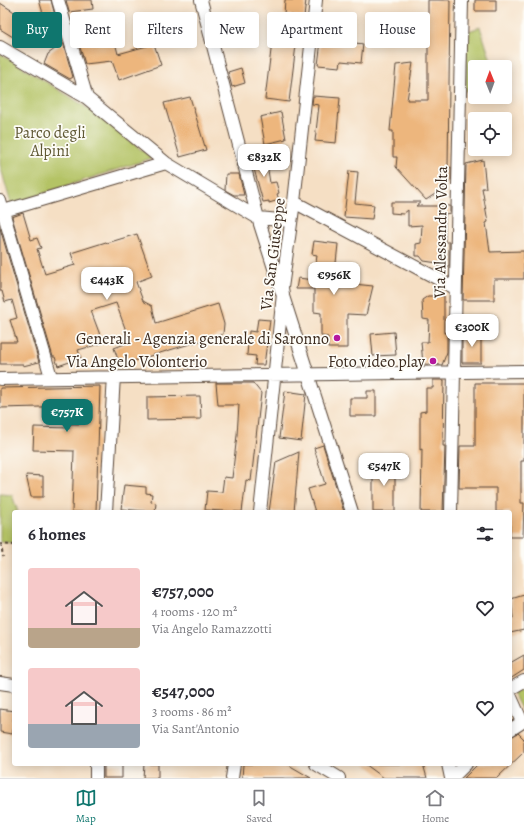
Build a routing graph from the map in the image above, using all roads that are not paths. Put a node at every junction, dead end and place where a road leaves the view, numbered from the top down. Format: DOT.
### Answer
graph roads {
  1 [pos="58,0"];
  2 [pos="201,0"];
  3 [pos="316,0"];
  4 [pos="462,0"];
  5 [pos="0,47"];
  6 [pos="87,98"];
  7 [pos="166,163"];
  8 [pos="294,202"];
  9 [pos="1,208"];
  10 [pos="258,218"];
  11 [pos="291,221"];
  12 [pos="282,288"];
  13 [pos="455,288"];
  14 [pos="524,372"];
  15 [pos="453,373"];
  16 [pos="114,376"];
  17 [pos="274,376"];
  18 [pos="310,376"];
  19 [pos="51,377"];
  20 [pos="0,379"];
  21 [pos="106,510"];
  22 [pos="260,510"];
  23 [pos="351,510"];
  24 [pos="451,510"];
  25 [pos="524,680"];
  26 [pos="0,683"];
  27 [pos="12,685"];
  28 [pos="512,688"];
  29 [pos="512,699"];
  30 [pos="523,721"];
  31 [pos="512,729"];
  32 [pos="96,766"];
  33 [pos="234,766"];
  34 [pos="319,766"];
  35 [pos="460,766"];
  36 [pos="448,770"];
  37 [pos="96,778"];
  38 [pos="232,778"];
  39 [pos="339,778"];
  1 -- 6 [label="street"];
  2 -- 10 [label="street"];
  3 -- 8 [label="street, Via San Giuseppe"];
  4 -- 13 [label="street, Via Alessandro Volta"];
  5 -- 6 [label="street"];
  6 -- 7 [label="street"];
  7 -- 9 [label="street"];
  7 -- 10 [label="street"];
  8 -- 11 [label="street, Via San Giuseppe"];
  8 -- 13 [label="street"];
  9 -- 19 [label="street"];
  10 -- 11 [label="street"];
  10 -- 12 [label="street"];
  11 -- 12 [label="street, Via San Giuseppe"];
  12 -- 17 [label="street, Via San Giuseppe"];
  12 -- 18 [label="street"];
  13 -- 15 [label="street, Via Alessandro Volta"];
  14 -- 15 [label="street, Via Angelo Volonterio"];
  15 -- 18 [label="street, Via Angelo Volonterio"];
  15 -- 24 [label="street, Via Alessandro Volta"];
  16 -- 17 [label="street, Via Angelo Volonterio"];
  16 -- 19 [label="street, Via Angelo Volonterio"];
  16 -- 21 [label="street"];
  17 -- 18 [label="street, Via Angelo Volonterio"];
  17 -- 22 [label="street, Via San Giuseppe"];
  18 -- 23 [label="street"];
  19 -- 20 [label="street, Via Angelo Volonterio"];
  25 -- 28 [label="street"];
  26 -- 27 [label="street"];
  29 -- 30 [label="street"];
  30 -- 31 [label="street"];
  32 -- 37 [label="street"];
  33 -- 38 [label="street"];
  34 -- 39 [label="street"];
  35 -- 36 [label="street"];
}
